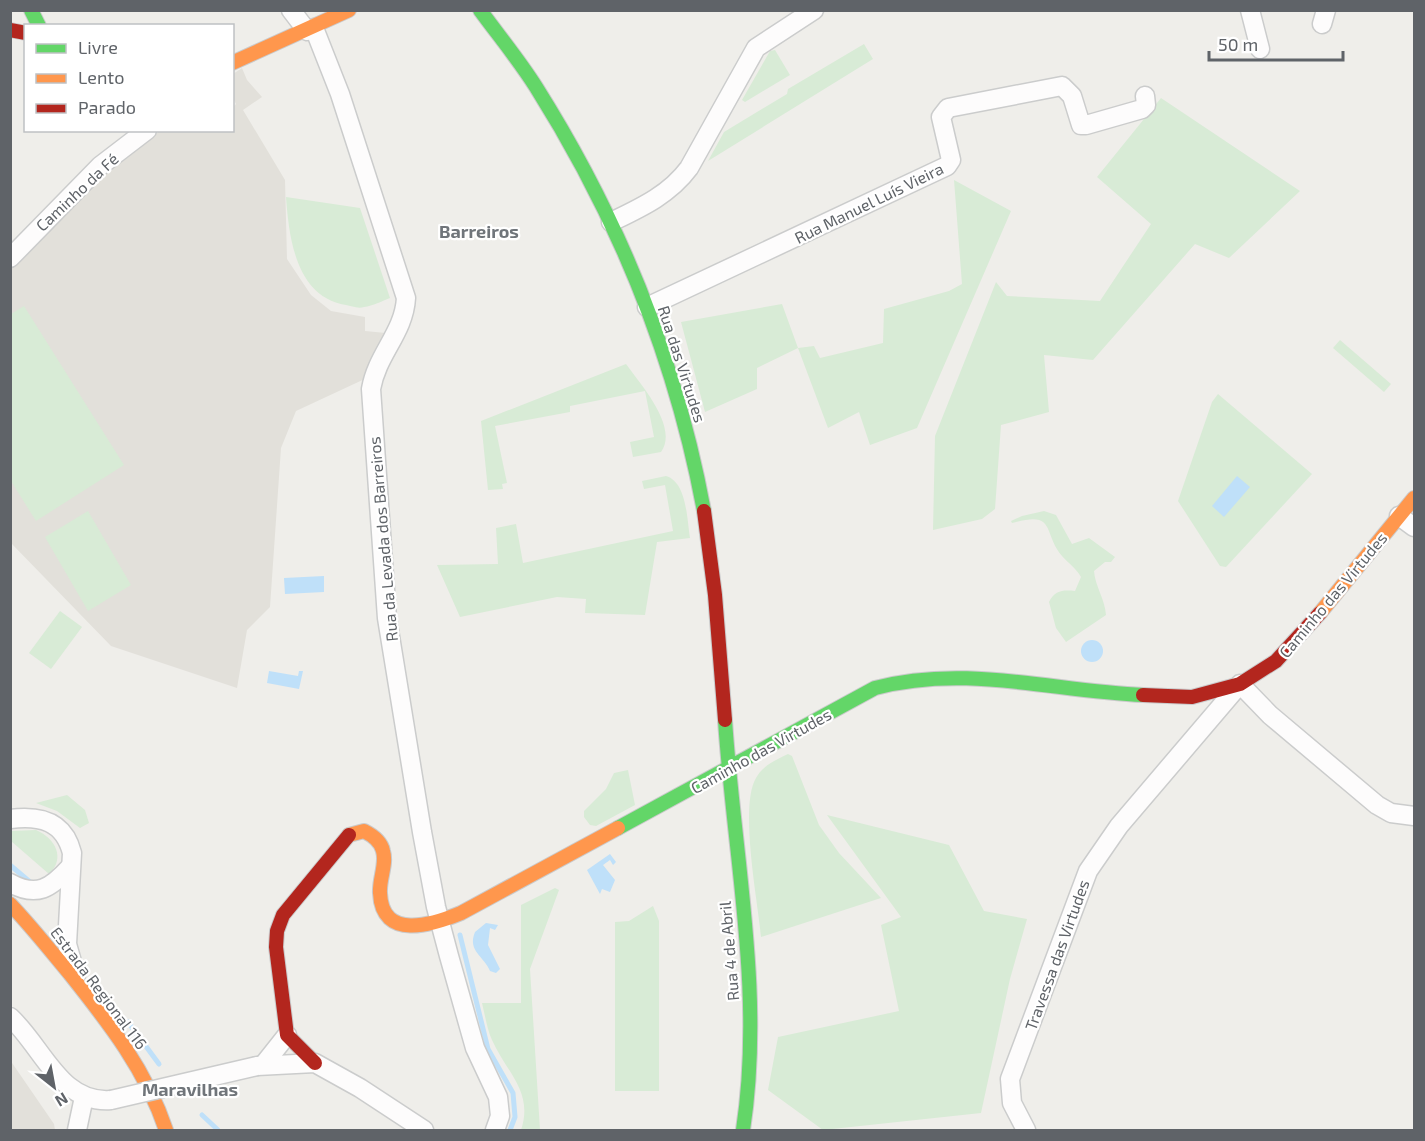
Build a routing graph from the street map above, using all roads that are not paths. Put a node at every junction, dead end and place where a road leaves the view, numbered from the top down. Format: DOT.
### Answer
graph roads {
  1 [pos="31,10"];
  2 [pos="291,10"];
  3 [pos="349,10"];
  4 [pos="480,10"];
  5 [pos="814,10"];
  6 [pos="1250,10"];
  7 [pos="38,24"];
  8 [pos="310,29"];
  9 [pos="240,45"];
  10 [pos="271,45"];
  11 [pos="1260,49"];
  12 [pos="234,62"];
  13 [pos="1145,96"];
  14 [pos="144,132"];
  15 [pos="611,222"];
  16 [pos="10,258"];
  17 [pos="647,307"];
  18 [pos="1414,498"];
  19 [pos="1399,516"];
  20 [pos="1414,527"];
  21 [pos="1240,684"];
  22 [pos="729,769"];
  23 [pos="1414,816"];
  24 [pos="10,819"];
  25 [pos="70,867"];
  26 [pos="10,883"];
  27 [pos="10,904"];
  28 [pos="439,923"];
  29 [pos="81,987"];
  30 [pos="10,1017"];
  31 [pos="287,1035"];
  32 [pos="315,1063"];
  33 [pos="260,1065"];
  34 [pos="84,1097"];
  35 [pos="77,1131"];
  36 [pos="166,1131"];
  37 [pos="424,1131"];
  38 [pos="495,1131"];
  39 [pos="743,1131"];
  40 [pos="1026,1131"];
  1 -- 7 [label="street"];
  2 -- 8 [label="street, Rua da Levada dos Barreiros"];
  3 -- 8 [label="street"];
  4 -- 15 [label="street, Rua das Virtudes"];
  5 -- 15 [label="street"];
  6 -- 11 [label="street"];
  8 -- 10 [label="street"];
  8 -- 28 [label="street, Rua da Levada dos Barreiros"];
  9 -- 10 [label="street"];
  10 -- 12 [label="street"];
  13 -- 17 [label="street, Rua Manuel Luís Vieira"];
  14 -- 16 [label="street, Caminho da Fé"];
  15 -- 17 [label="street, Rua das Virtudes"];
  17 -- 22 [label="street, Rua das Virtudes"];
  18 -- 19 [label="street, Caminho das Virtudes"];
  19 -- 20 [label="street"];
  19 -- 21 [label="street, Caminho das Virtudes"];
  21 -- 22 [label="street, Caminho das Virtudes"];
  21 -- 23 [label="street"];
  21 -- 40 [label="street, Travessa das Virtudes"];
  22 -- 28 [label="street, Caminho das Virtudes"];
  22 -- 39 [label="street, Rua 4 de Abril"];
  24 -- 25 [label="street"];
  25 -- 26 [label="street"];
  25 -- 29 [label="street"];
  27 -- 29 [label="street, Estrada Regional 116"];
  28 -- 31 [label="street, Caminho das Virtudes"];
  28 -- 38 [label="street, Rua da Levada dos Barreiros"];
  29 -- 36 [label="street, Estrada Regional 116"];
  30 -- 34 [label="street"];
  31 -- 32 [label="street"];
  31 -- 33 [label="street"];
  32 -- 33 [label="street"];
  32 -- 37 [label="street"];
  33 -- 34 [label="street, bridge"];
  34 -- 35 [label="street"];
}
